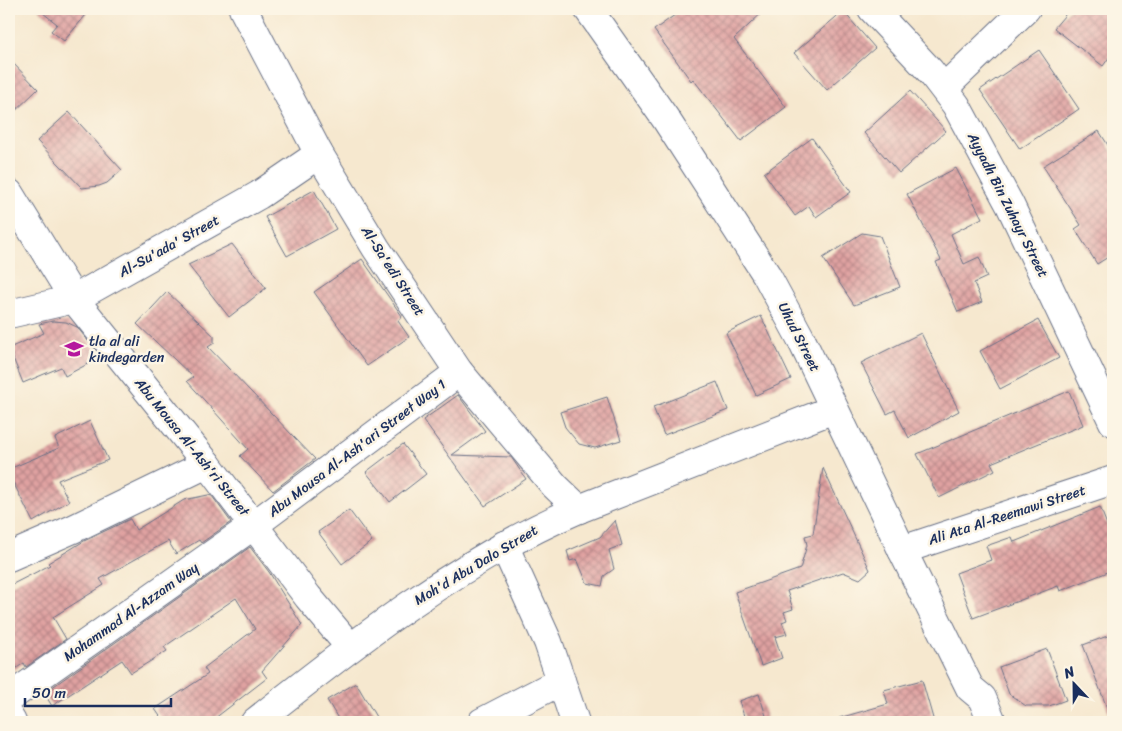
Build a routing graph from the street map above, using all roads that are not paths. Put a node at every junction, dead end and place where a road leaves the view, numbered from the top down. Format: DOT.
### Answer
graph roads {
  1 [pos="243,9"];
  2 [pos="588,9"];
  3 [pos="872,9"];
  4 [pos="1026,9"];
  5 [pos="944,88"];
  6 [pos="319,154"];
  7 [pos="9,193"];
  8 [pos="16,221"];
  9 [pos="74,299"];
  10 [pos="9,314"];
  11 [pos="459,372"];
  12 [pos="834,409"];
  13 [pos="1113,422"];
  14 [pos="207,464"];
  15 [pos="1113,480"];
  16 [pos="579,509"];
  17 [pos="254,525"];
  18 [pos="504,546"];
  19 [pos="902,550"];
  20 [pos="9,557"];
  21 [pos="350,647"];
  22 [pos="561,681"];
  23 [pos="970,688"];
  24 [pos="9,698"];
  25 [pos="9,717"];
  26 [pos="12,722"];
  27 [pos="255,722"];
  28 [pos="482,722"];
  29 [pos="575,722"];
  30 [pos="975,722"];
  31 [pos="992,722"];
  1 -- 6 [label="street, Al-Sa'edi Street"];
  2 -- 12 [label="street, Uhud Street"];
  3 -- 5 [label="street, Ayyadh Bin Zuhayr Street"];
  4 -- 5 [label="street"];
  5 -- 13 [label="street, Ayyadh Bin Zuhayr Street"];
  6 -- 9 [label="street, Al-Su'ada' Street"];
  6 -- 11 [label="street, Al-Sa'edi Street"];
  7 -- 8 [label="street, Abu Mousa Al-Ash'ri Street"];
  8 -- 9 [label="street, Abu Mousa Al-Ash'ri Street"];
  9 -- 10 [label="street, Al-Su'ada' Street"];
  9 -- 14 [label="street, Abu Mousa Al-Ash'ri Street"];
  11 -- 16 [label="street, Al-Sa'edi Street"];
  11 -- 17 [label="street, Abu Mousa Al-Ash'ari Street Way 1"];
  12 -- 16 [label="street, Moh'd Abu Dalo Street"];
  12 -- 19 [label="street, Uhud Street"];
  14 -- 17 [label="street, Abu Mousa Al-Ash'ri Street"];
  14 -- 20 [label="street"];
  15 -- 19 [label="street, Ali Ata Al-Reemawi Street"];
  16 -- 18 [label="street, Moh'd Abu Dalo Street"];
  17 -- 21 [label="street, Abu Mousa Al-Ash'ri Street"];
  17 -- 24 [label="street, Mohammad Al-Azzam Way"];
  18 -- 21 [label="street, Moh'd Abu Dalo Street"];
  18 -- 22 [label="street"];
  19 -- 23 [label="street, Uhud Street"];
  21 -- 27 [label="street, Moh'd Abu Dalo Street"];
  22 -- 28 [label="street"];
  22 -- 29 [label="street"];
  23 -- 30 [label="street, Uhud Street"];
  23 -- 31 [label="street, Uhud Street"];
  25 -- 26 [label="street"];
}
